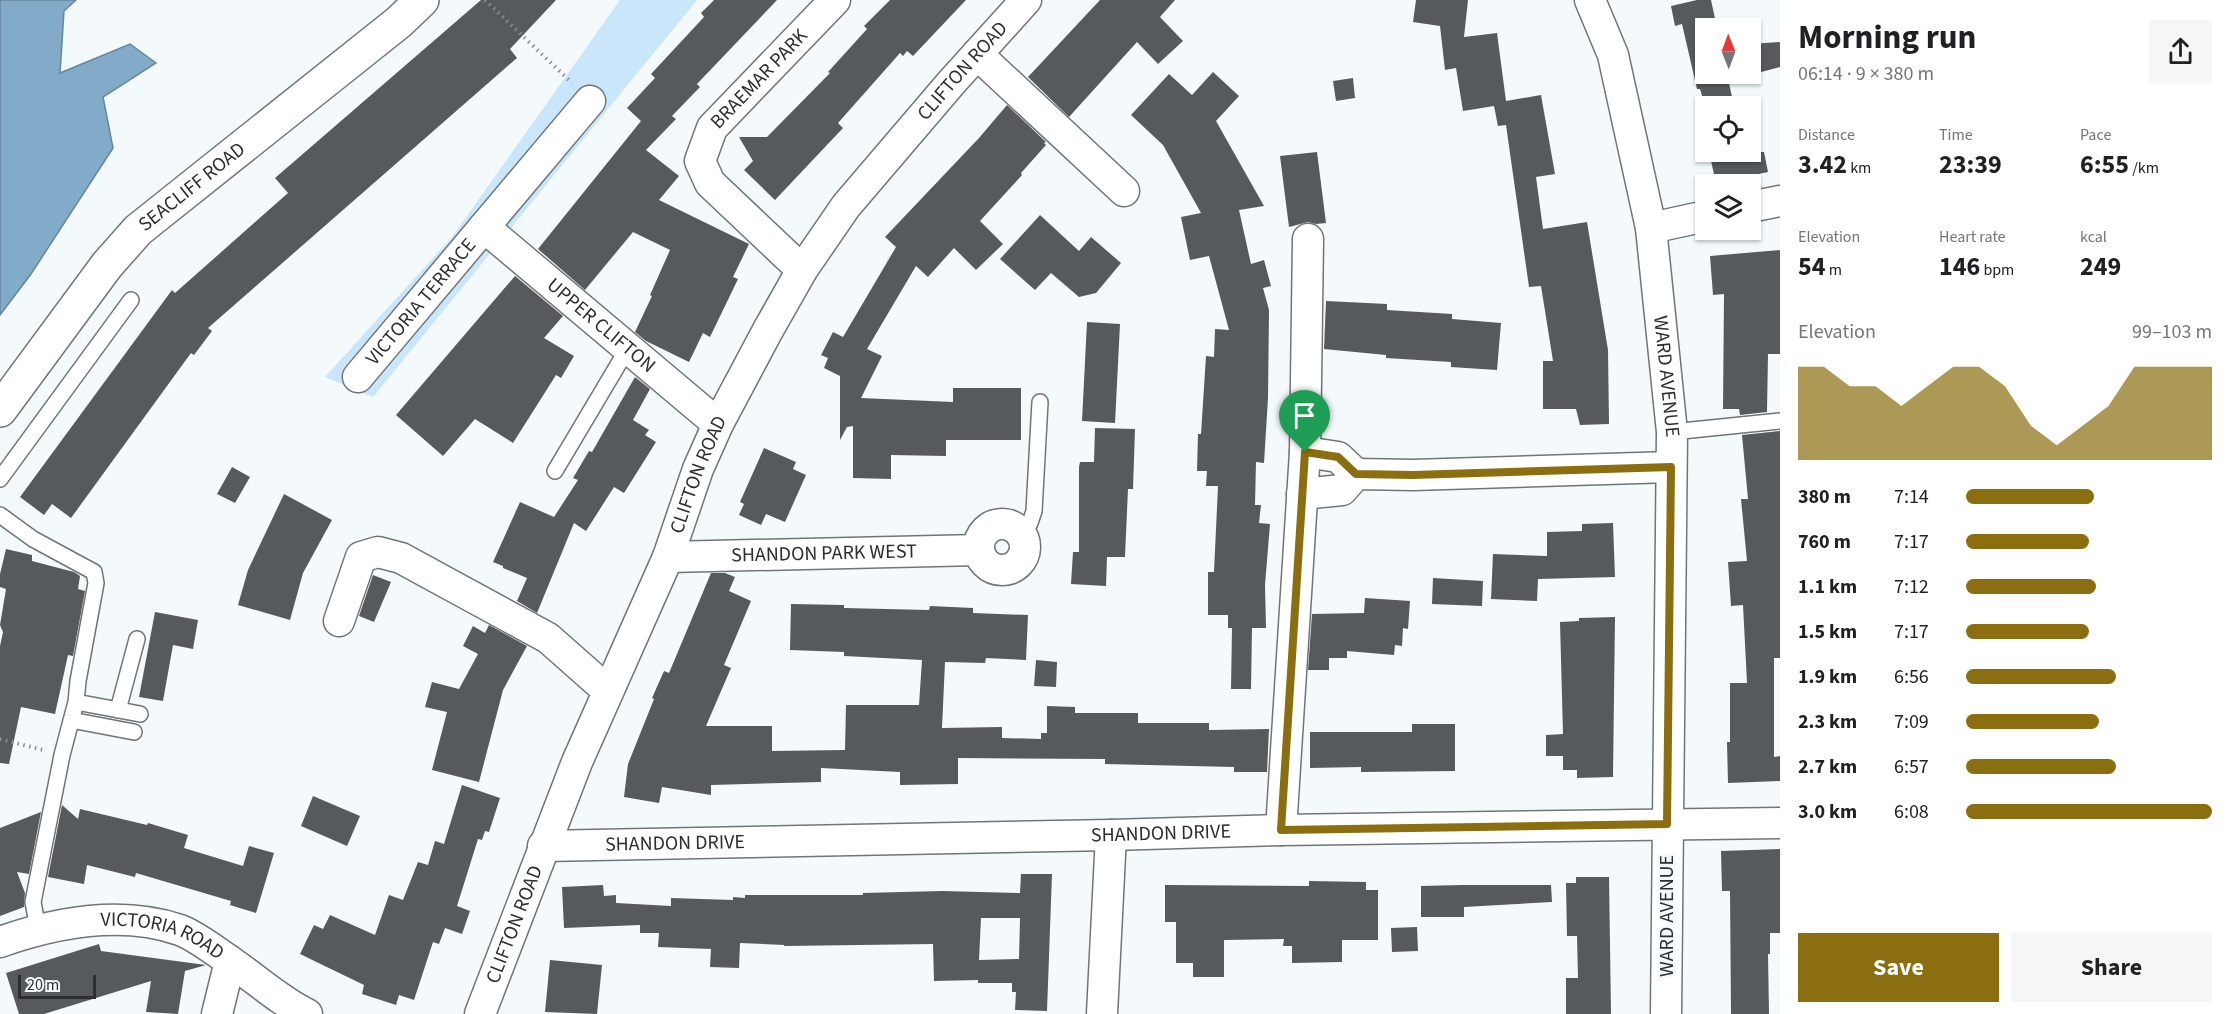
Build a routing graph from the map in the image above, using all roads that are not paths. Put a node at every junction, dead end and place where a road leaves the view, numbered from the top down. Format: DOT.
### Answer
graph roads {
  1 [pos="422,0"];
  2 [pos="835,0"];
  3 [pos="1026,0"];
  4 [pos="1590,0"];
  5 [pos="977,54"];
  6 [pos="590,101"];
  7 [pos="1124,191"];
  8 [pos="1780,201"];
  9 [pos="1761,205"];
  10 [pos="1695,218"];
  11 [pos="484,227"];
  12 [pos="1651,228"];
  13 [pos="1308,239"];
  14 [pos="802,270"];
  15 [pos="131,300"];
  16 [pos="628,348"];
  17 [pos="358,377"];
  18 [pos="1040,402"];
  19 [pos="0,410"];
  20 [pos="1780,421"];
  21 [pos="718,424"];
  22 [pos="1672,432"];
  23 [pos="1305,452"];
  24 [pos="1671,467"];
  25 [pos="555,471"];
  26 [pos="1356,474"];
  27 [pos="0,479"];
  28 [pos="1302,494"];
  29 [pos="0,515"];
  30 [pos="1022,536"];
  31 [pos="668,557"];
  32 [pos="339,621"];
  33 [pos="136,639"];
  34 [pos="608,691"];
  35 [pos="76,702"];
  36 [pos="118,710"];
  37 [pos="140,714"];
  38 [pos="71,720"];
  39 [pos="134,732"];
  40 [pos="1667,824"];
  41 [pos="1780,824"];
  42 [pos="1281,830"];
  43 [pos="1111,835"];
  44 [pos="543,846"];
  45 [pos="38,929"];
  46 [pos="0,942"];
  47 [pos="230,961"];
  48 [pos="217,1014"];
  49 [pos="307,1014"];
  50 [pos="480,1014"];
  51 [pos="1102,1014"];
  52 [pos="1666,1014"];
  1 -- 19 [label="street, SEACLIFF ROAD"];
  2 -- 14 [label="street, BRAEMAR PARK"];
  3 -- 5 [label="street, CLIFTON ROAD"];
  4 -- 12 [label="street, WARD AVENUE"];
  5 -- 7 [label="street"];
  5 -- 14 [label="street, CLIFTON ROAD"];
  6 -- 11 [label="street, VICTORIA TERRACE"];
  8 -- 9 [label="street"];
  10 -- 12 [label="street"];
  11 -- 16 [label="street, UPPER CLIFTON"];
  11 -- 17 [label="street, VICTORIA TERRACE"];
  12 -- 22 [label="street, WARD AVENUE"];
  13 -- 23 [label="street"];
  14 -- 21 [label="street, CLIFTON ROAD"];
  15 -- 27 [label="lane"];
  16 -- 21 [label="street, UPPER CLIFTON"];
  16 -- 25 [label="lane"];
  18 -- 30 [label="lane"];
  20 -- 22 [label="lane"];
  21 -- 31 [label="street, CLIFTON ROAD"];
  22 -- 24 [label="street, WARD AVENUE"];
  23 -- 26 [label="street"];
  23 -- 28 [label="street"];
  24 -- 26 [label="street"];
  24 -- 40 [label="street, WARD AVENUE"];
  26 -- 28 [label="street"];
  28 -- 42 [label="street"];
  29 -- 35 [label="lane"];
  30 -- 31 [label="street, SHANDON PARK WEST"];
  31 -- 34 [label="street, CLIFTON ROAD"];
  32 -- 34 [label="street"];
  33 -- 36 [label="lane"];
  34 -- 44 [label="street, CLIFTON ROAD"];
  35 -- 36 [label="lane"];
  35 -- 38 [label="lane"];
  36 -- 37 [label="lane"];
  38 -- 39 [label="lane"];
  38 -- 45 [label="lane"];
  40 -- 41 [label="street, SHANDON DRIVE"];
  40 -- 42 [label="street, SHANDON DRIVE"];
  40 -- 52 [label="street, WARD AVENUE"];
  42 -- 43 [label="street, SHANDON DRIVE"];
  43 -- 44 [label="street, SHANDON DRIVE"];
  43 -- 51 [label="street"];
  44 -- 50 [label="street, CLIFTON ROAD"];
  45 -- 46 [label="street, VICTORIA ROAD"];
  45 -- 47 [label="street, VICTORIA ROAD"];
  47 -- 48 [label="street"];
  47 -- 49 [label="street, VICTORIA ROAD"];
}
